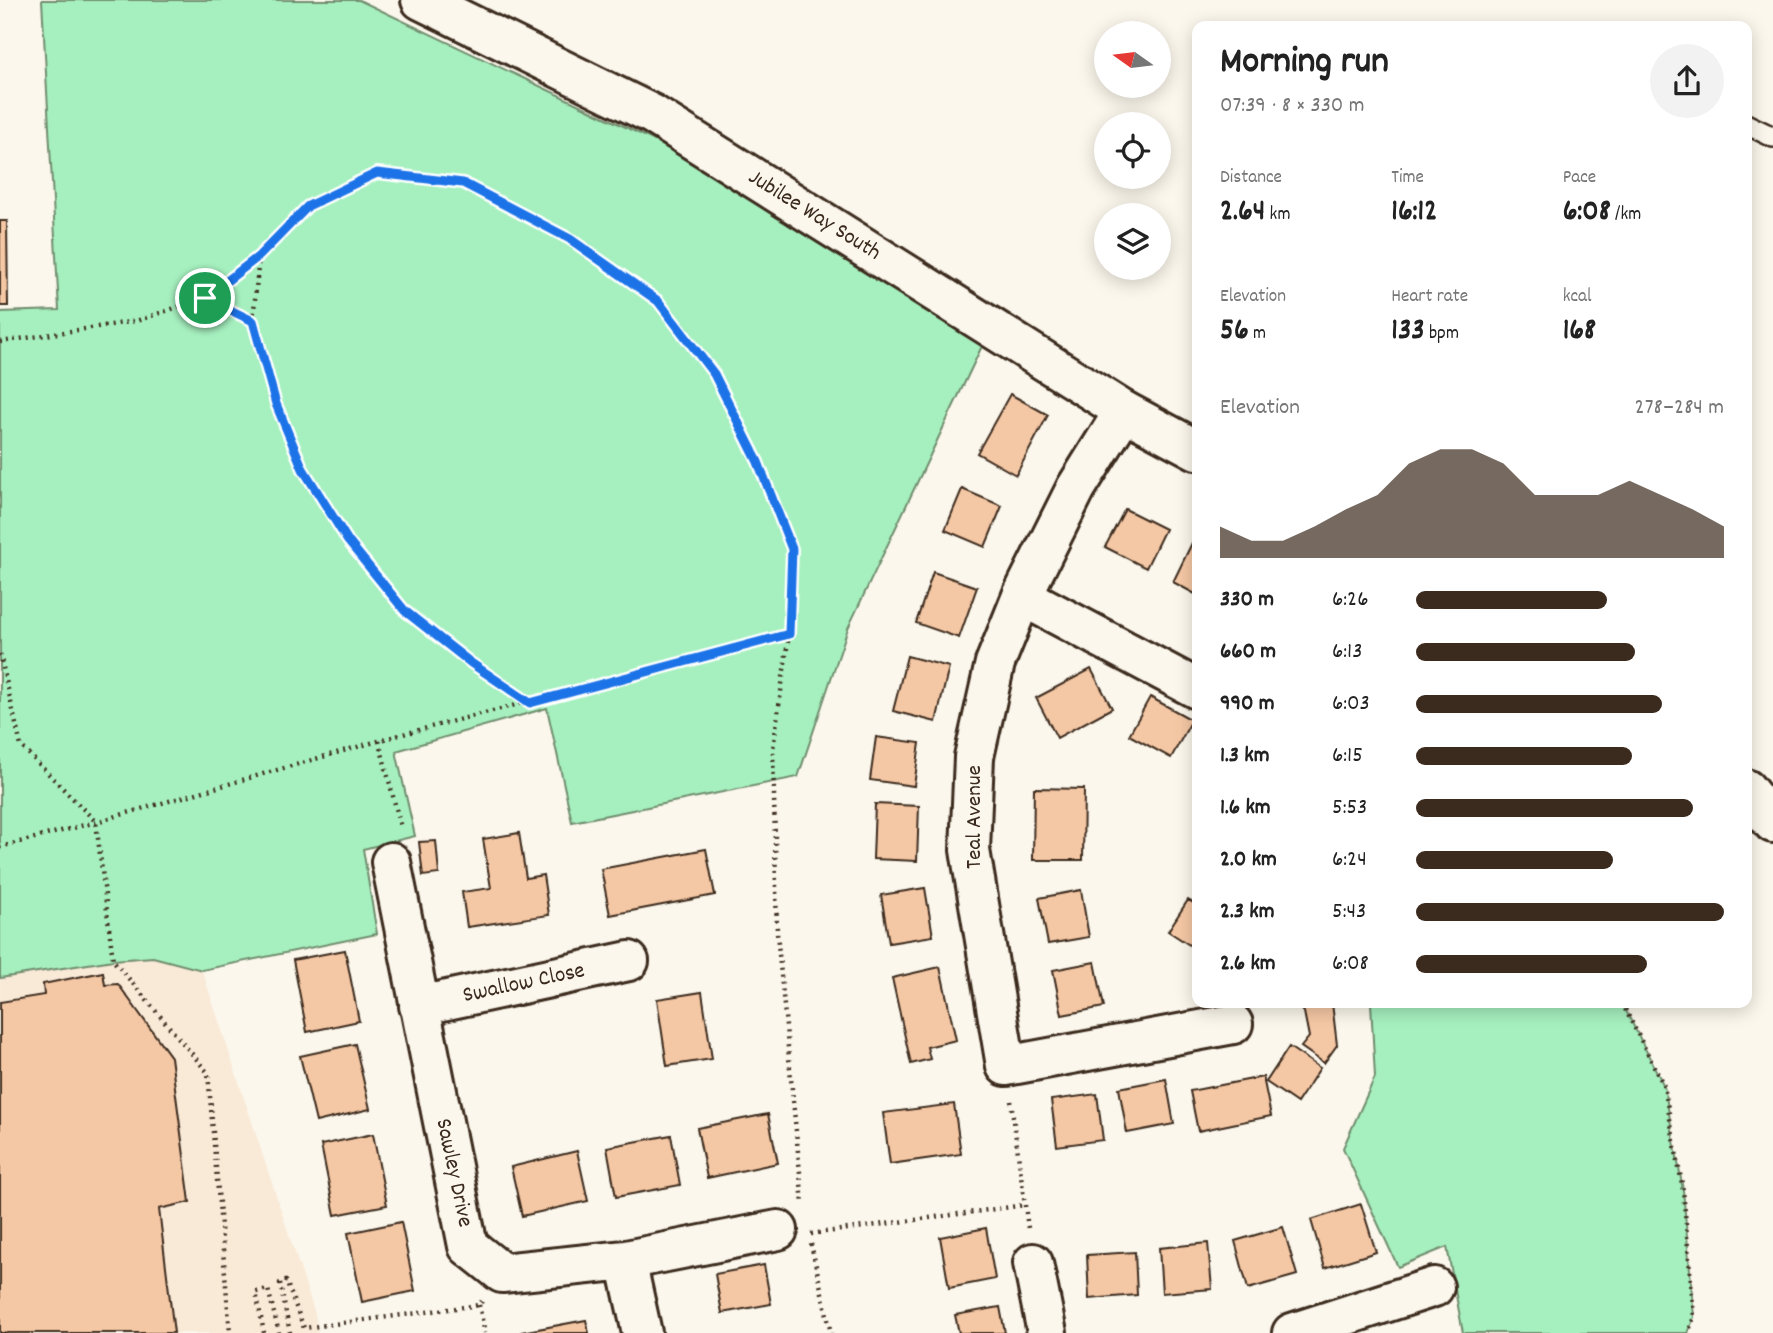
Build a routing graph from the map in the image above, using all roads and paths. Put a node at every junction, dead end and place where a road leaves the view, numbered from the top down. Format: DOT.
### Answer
graph roads {
  1 [pos="421,0"];
  2 [pos="1752,127"];
  3 [pos="1773,137"];
  4 [pos="259,256"];
  5 [pos="205,298"];
  6 [pos="253,321"];
  7 [pos="0,342"];
  8 [pos="1124,411"];
  9 [pos="1192,447"];
  10 [pos="1022,596"];
  11 [pos="789,634"];
  12 [pos="0,654"];
  13 [pos="1192,686"];
  14 [pos="530,703"];
  15 [pos="379,741"];
  16 [pos="1752,797"];
  17 [pos="96,822"];
  18 [pos="1773,823"];
  19 [pos="0,847"];
  20 [pos="391,862"];
  21 [pos="629,961"];
  22 [pos="419,1006"];
  23 [pos="1625,1008"];
  24 [pos="1233,1024"];
  25 [pos="1006,1066"];
  26 [pos="1025,1205"];
  27 [pos="799,1226"];
  28 [pos="625,1260"];
  29 [pos="1033,1263"];
  30 [pos="502,1273"];
  31 [pos="1434,1287"];
  32 [pos="479,1305"];
  33 [pos="304,1331"];
  34 [pos="230,1333"];
  35 [pos="264,1333"];
  36 [pos="279,1333"];
  37 [pos="290,1333"];
  38 [pos="485,1333"];
  39 [pos="642,1333"];
  40 [pos="831,1333"];
  41 [pos="1047,1333"];
  42 [pos="1292,1333"];
  43 [pos="1688,1333"];
  1 -- 8 [label="street, Jubilee Way South"];
  2 -- 3 [label="lane"];
  4 -- 5 [label="path"];
  4 -- 6 [label="path"];
  4 -- 11 [label="path"];
  5 -- 6 [label="path"];
  5 -- 7 [label="path"];
  6 -- 14 [label="path"];
  8 -- 9 [label="street, Jubilee Way South"];
  8 -- 10 [label="street, Teal Avenue"];
  10 -- 13 [label="street"];
  10 -- 25 [label="street, Teal Avenue"];
  11 -- 14 [label="path"];
  11 -- 27 [label="path"];
  12 -- 17 [label="path"];
  14 -- 15 [label="path"];
  15 -- 17 [label="path"];
  15 -- 20 [label="path"];
  16 -- 18 [label="street"];
  17 -- 19 [label="path"];
  17 -- 34 [label="path"];
  20 -- 22 [label="street, Sawley Drive"];
  21 -- 22 [label="street, Swallow Close"];
  22 -- 30 [label="street, Sawley Drive"];
  23 -- 43 [label="path"];
  24 -- 25 [label="street"];
  25 -- 26 [label="path"];
  26 -- 27 [label="path"];
  26 -- 29 [label="path"];
  27 -- 28 [label="street"];
  27 -- 40 [label="path"];
  28 -- 30 [label="street"];
  28 -- 39 [label="street"];
  29 -- 41 [label="street"];
  30 -- 32 [label="path"];
  31 -- 42 [label="street"];
  32 -- 33 [label="path"];
  32 -- 38 [label="path"];
  33 -- 37 [label="path"];
  35 -- 36 [label="path"];
}
